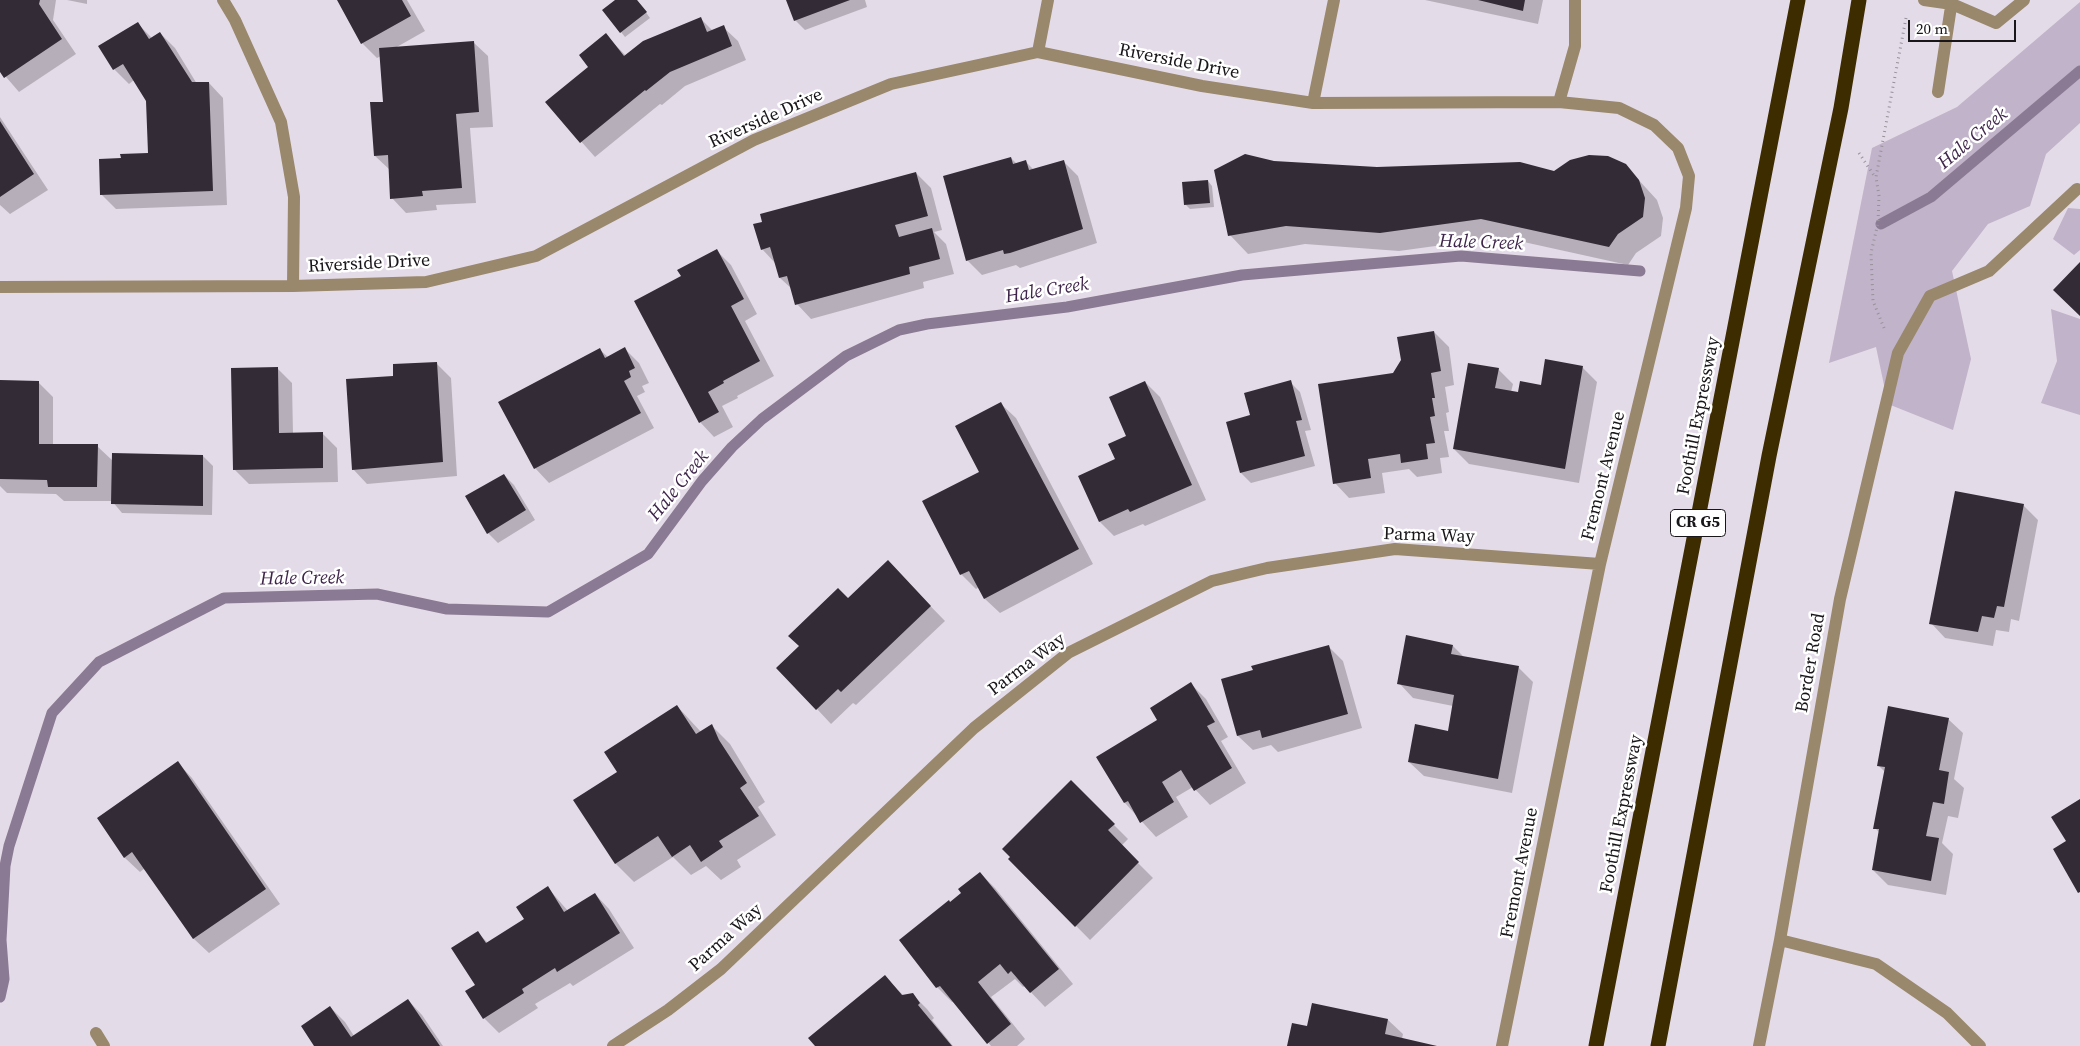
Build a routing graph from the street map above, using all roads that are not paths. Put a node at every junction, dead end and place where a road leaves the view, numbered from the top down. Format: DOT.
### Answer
graph roads {
  1 [pos="223,0"];
  2 [pos="1048,0"];
  3 [pos="1334,0"];
  4 [pos="1575,0"];
  5 [pos="1798,0"];
  6 [pos="1859,0"];
  7 [pos="1924,0"];
  8 [pos="2024,0"];
  9 [pos="1952,2"];
  10 [pos="1038,52"];
  11 [pos="1938,92"];
  12 [pos="1559,102"];
  13 [pos="1313,103"];
  14 [pos="2077,189"];
  15 [pos="293,286"];
  16 [pos="0,287"];
  17 [pos="1600,564"];
  18 [pos="1780,940"];
  19 [pos="96,1033"];
  20 [pos="104,1046"];
  21 [pos="613,1046"];
  22 [pos="1502,1046"];
  23 [pos="1596,1046"];
  24 [pos="1658,1046"];
  25 [pos="1759,1046"];
  26 [pos="1980,1046"];
  1 -- 15 [label="street"];
  2 -- 10 [label="street"];
  3 -- 13 [label="street"];
  4 -- 12 [label="street"];
  5 -- 23 [label="highway, Foothill Expressway / CR G5"];
  6 -- 24 [label="highway"];
  7 -- 9 [label="street"];
  8 -- 9 [label="street"];
  9 -- 11 [label="street"];
  10 -- 13 [label="street, Riverside Drive"];
  10 -- 15 [label="street, Riverside Drive"];
  12 -- 13 [label="street, Riverside Drive"];
  12 -- 17 [label="street, Fremont Avenue"];
  14 -- 18 [label="street, Border Road"];
  15 -- 16 [label="street, Riverside Drive"];
  17 -- 21 [label="street, Parma Way"];
  17 -- 22 [label="street, Fremont Avenue"];
  18 -- 25 [label="street, Border Road"];
  18 -- 26 [label="street"];
  19 -- 20 [label="street"];
}
